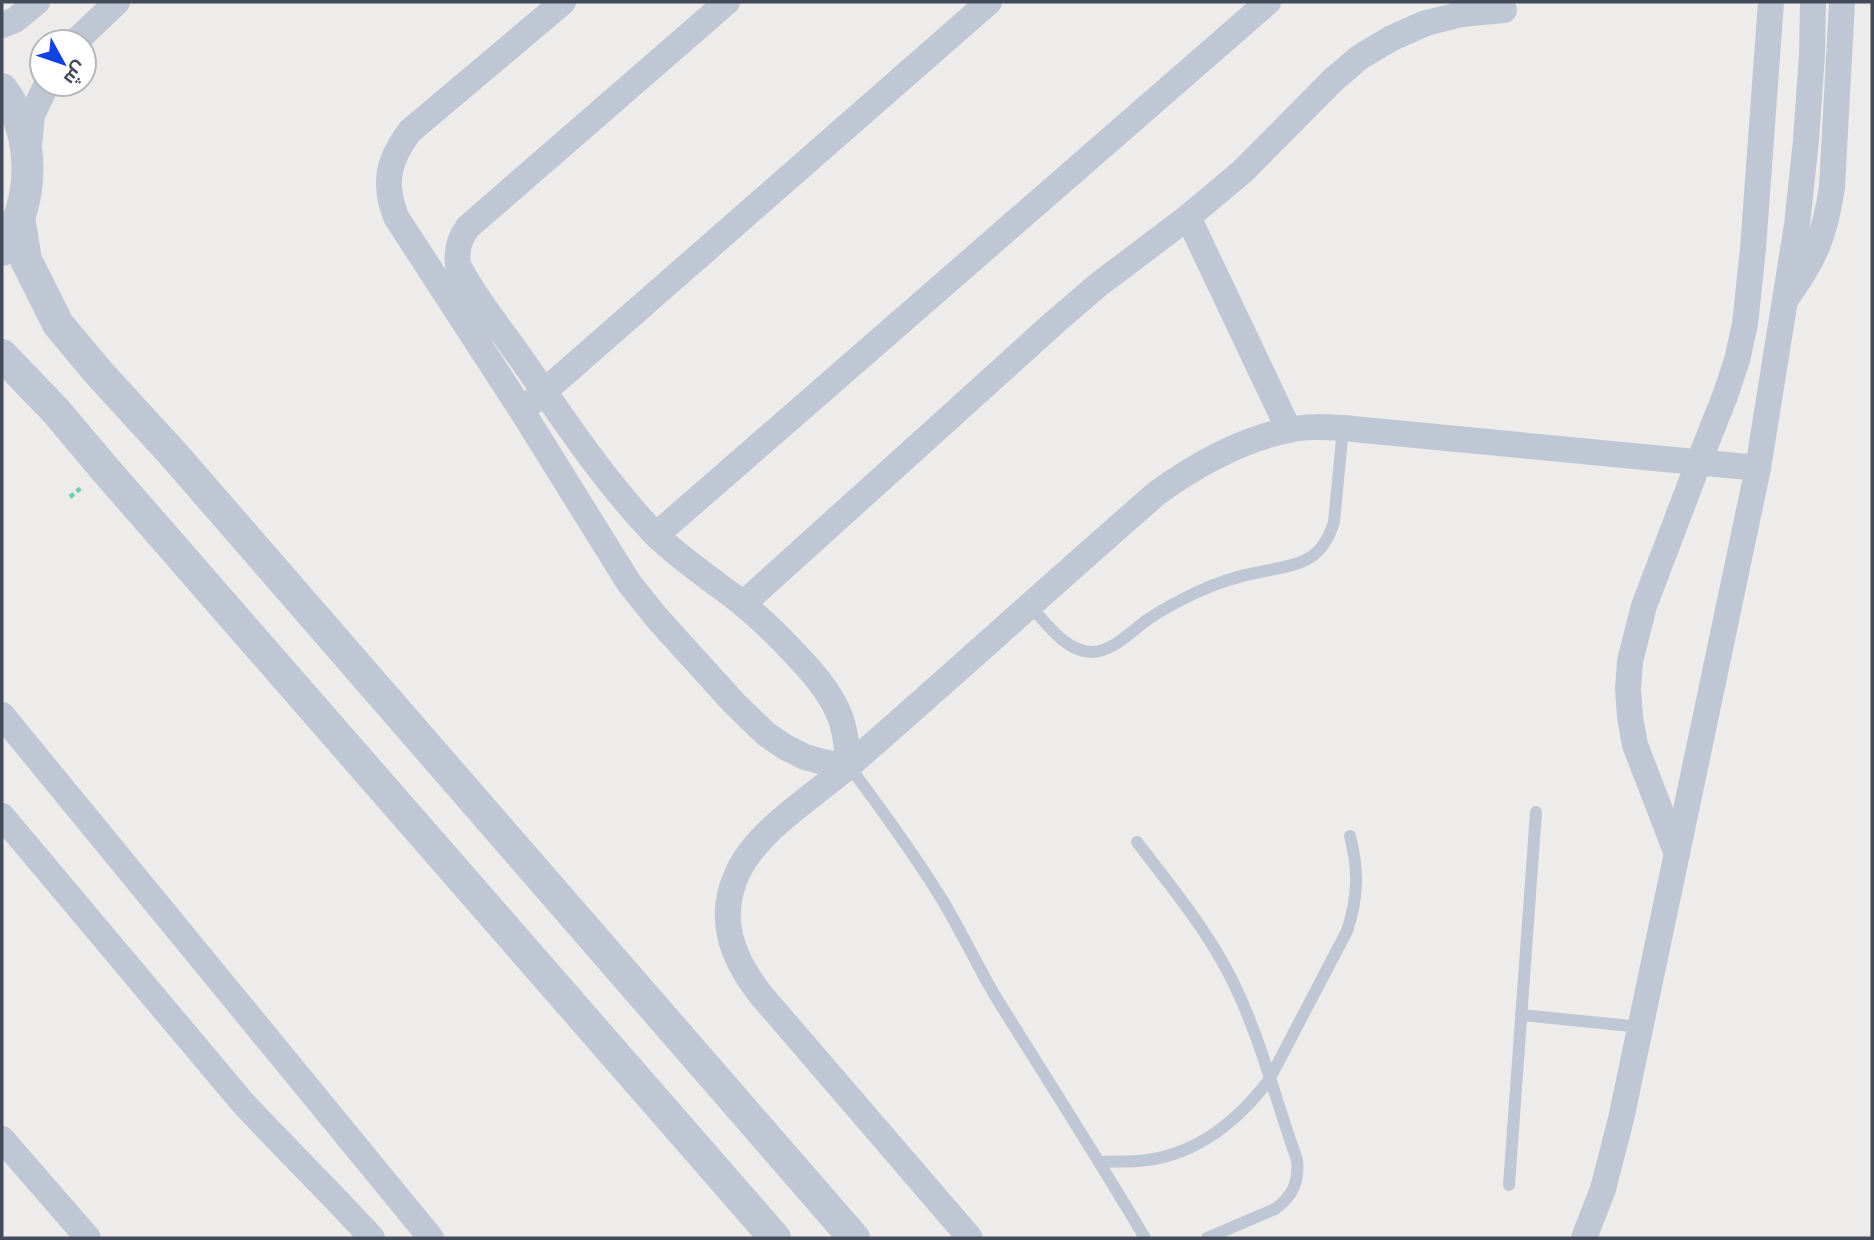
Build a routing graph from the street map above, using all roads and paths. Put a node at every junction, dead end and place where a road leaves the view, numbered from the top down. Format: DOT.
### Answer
graph roads {
  1 [pos="37,2"];
  2 [pos="117,2"];
  3 [pos="564,2"];
  4 [pos="727,2"];
  5 [pos="989,2"];
  6 [pos="1268,2"];
  7 [pos="1771,2"];
  8 [pos="1813,2"];
  9 [pos="1842,2"];
  10 [pos="1504,10"];
  11 [pos="2,25"];
  12 [pos="90,28"];
  13 [pos="2,89"];
  14 [pos="40,98"];
  15 [pos="28,166"];
  16 [pos="1188,216"];
  17 [pos="19,217"];
  18 [pos="2,250"];
  19 [pos="1783,303"];
  20 [pos="2,355"];
  21 [pos="544,392"];
  22 [pos="522,411"];
  23 [pos="1342,428"];
  24 [pos="1289,430"];
  25 [pos="1698,464"];
  26 [pos="1758,468"];
  27 [pos="656,535"];
  28 [pos="743,604"];
  29 [pos="1029,605"];
  30 [pos="2,715"];
  31 [pos="849,766"];
  32 [pos="1536,812"];
  33 [pos="2,816"];
  34 [pos="1350,836"];
  35 [pos="1136,842"];
  36 [pos="1677,854"];
  37 [pos="1521,1015"];
  38 [pos="1641,1027"];
  39 [pos="1269,1080"];
  40 [pos="2,1139"];
  41 [pos="1100,1161"];
  42 [pos="1509,1185"];
  43 [pos="1593,1225"];
  44 [pos="88,1238"];
  45 [pos="372,1238"];
  46 [pos="431,1238"];
  47 [pos="775,1238"];
  48 [pos="854,1238"];
  49 [pos="970,1238"];
  50 [pos="1145,1238"];
  51 [pos="1207,1238"];
  52 [pos="1584,1238"];
  1 -- 11 [label="street"];
  2 -- 12 [label="street"];
  3 -- 22 [label="street"];
  4 -- 21 [label="street"];
  5 -- 21 [label="street"];
  6 -- 27 [label="street"];
  7 -- 25 [label="street"];
  8 -- 19 [label="street"];
  9 -- 19 [label="street"];
  10 -- 16 [label="street"];
  13 -- 15 [label="street"];
  14 -- 15 [label="street"];
  15 -- 17 [label="street"];
  16 -- 24 [label="street"];
  16 -- 28 [label="street"];
  17 -- 18 [label="street"];
  17 -- 48 [label="street"];
  19 -- 26 [label="street"];
  20 -- 47 [label="street"];
  21 -- 22 [label="street"];
  21 -- 27 [label="street"];
  22 -- 31 [label="street"];
  23 -- 24 [label="street"];
  23 -- 25 [label="street"];
  23 -- 29 [label="lane"];
  24 -- 29 [label="street"];
  25 -- 26 [label="street"];
  25 -- 36 [label="street"];
  26 -- 36 [label="street"];
  27 -- 28 [label="street"];
  28 -- 31 [label="street"];
  29 -- 31 [label="street"];
  30 -- 46 [label="street"];
  31 -- 41 [label="lane"];
  31 -- 49 [label="street"];
  32 -- 37 [label="lane"];
  33 -- 45 [label="street"];
  34 -- 39 [label="lane"];
  35 -- 39 [label="lane"];
  36 -- 38 [label="street"];
  37 -- 38 [label="lane"];
  37 -- 42 [label="lane"];
  38 -- 43 [label="street"];
  39 -- 41 [label="lane"];
  39 -- 51 [label="lane"];
  40 -- 44 [label="street"];
  41 -- 50 [label="lane"];
  43 -- 52 [label="street"];
}
